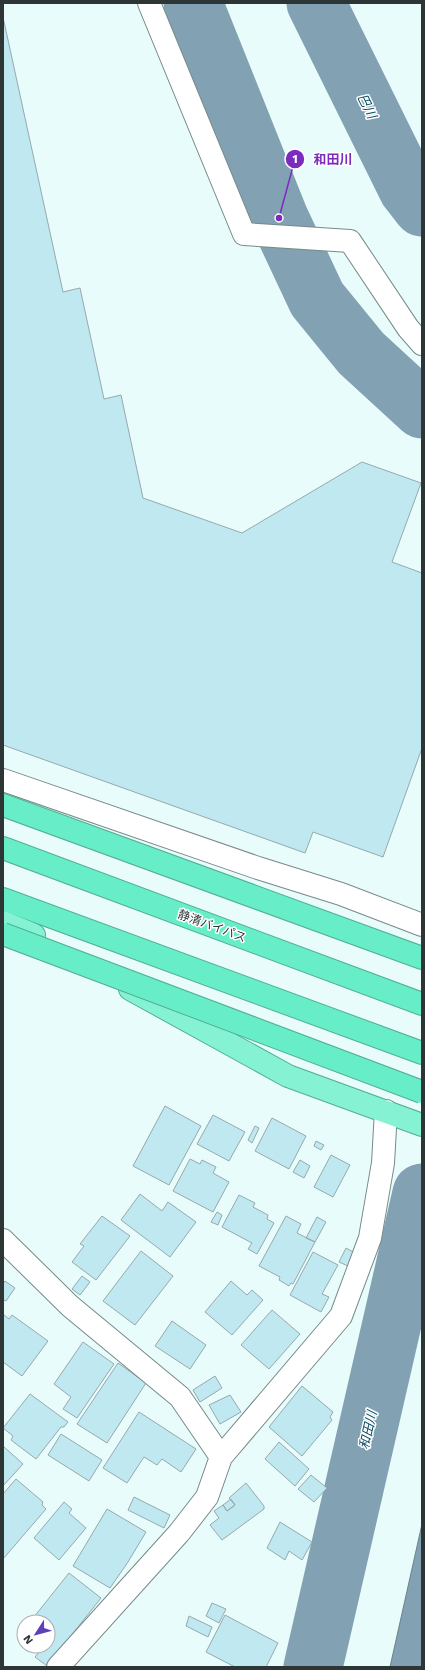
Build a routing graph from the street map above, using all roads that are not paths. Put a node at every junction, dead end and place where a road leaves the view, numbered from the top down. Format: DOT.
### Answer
graph roads {
  1 [pos="149,3"];
  2 [pos="422,344"];
  3 [pos="3,780"];
  4 [pos="3,805"];
  5 [pos="3,845"];
  6 [pos="3,848"];
  7 [pos="3,898"];
  8 [pos="3,922"];
  9 [pos="422,925"];
  10 [pos="3,934"];
  11 [pos="422,958"];
  12 [pos="422,994"];
  13 [pos="422,1004"];
  14 [pos="422,1053"];
  15 [pos="422,1092"];
  16 [pos="386,1111"];
  17 [pos="422,1125"];
  18 [pos="3,1240"];
  19 [pos="221,1457"];
  20 [pos="58,1667"];
  1 -- 2 [label="street"];
  3 -- 9 [label="street"];
  4 -- 11 [label="highway"];
  5 -- 12 [label="highway"];
  6 -- 13 [label="highway, 静清バイパス"];
  7 -- 14 [label="highway"];
  8 -- 16 [label="highway"];
  10 -- 15 [label="highway, bridge"];
  16 -- 17 [label="highway"];
  16 -- 19 [label="street"];
  18 -- 19 [label="street"];
  19 -- 20 [label="street"];
}
